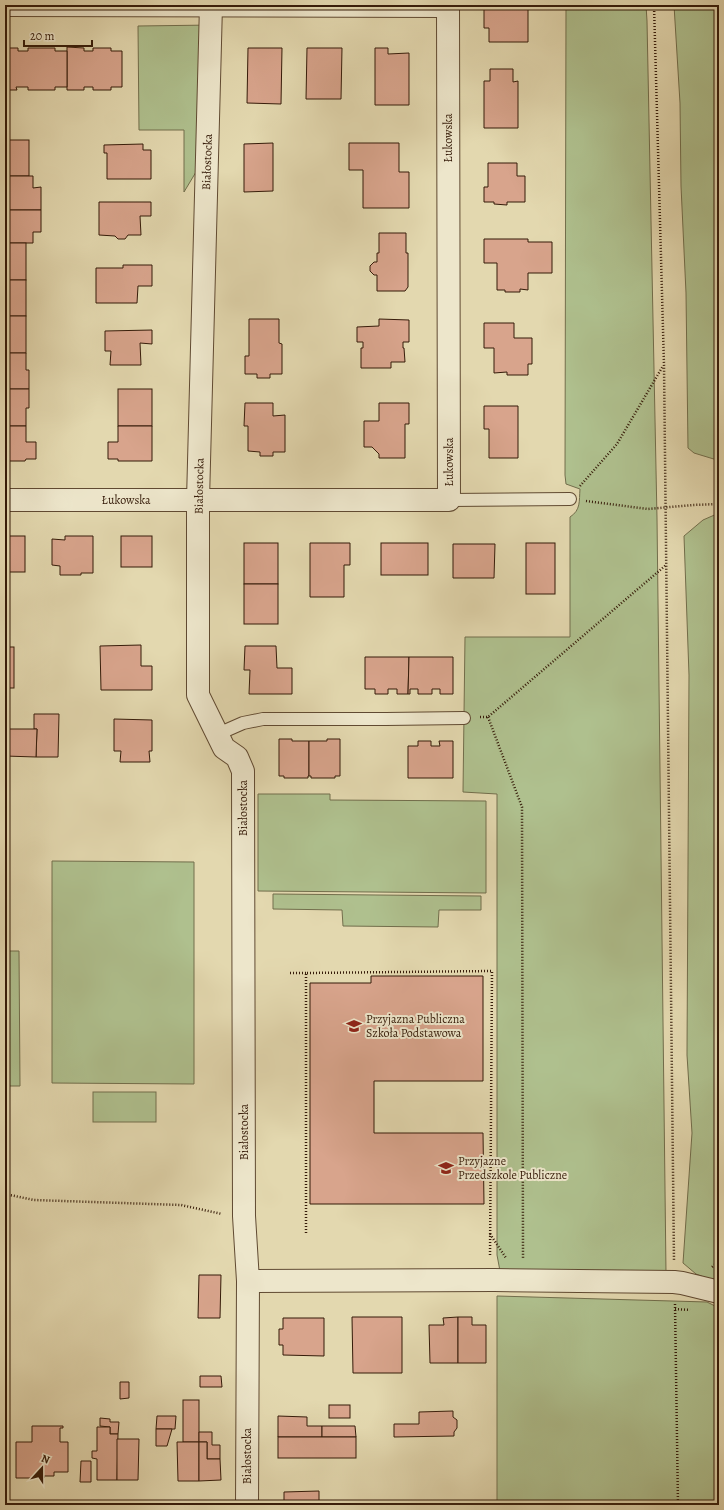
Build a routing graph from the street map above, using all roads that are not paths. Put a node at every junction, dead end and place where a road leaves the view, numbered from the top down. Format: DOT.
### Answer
graph roads {
  1 [pos="5,5"];
  2 [pos="211,5"];
  3 [pos="448,6"];
  4 [pos="570,499"];
  5 [pos="5,500"];
  6 [pos="198,500"];
  7 [pos="449,500"];
  8 [pos="464,718"];
  9 [pos="218,734"];
  10 [pos="248,1281"];
  11 [pos="719,1292"];
  12 [pos="247,1505"];
  1 -- 2 [label="street"];
  2 -- 3 [label="street"];
  2 -- 6 [label="street, Białostocka"];
  3 -- 7 [label="street, Łukowska"];
  4 -- 7 [label="lane"];
  5 -- 6 [label="street, Łukowska"];
  6 -- 7 [label="street, Łukowska"];
  6 -- 9 [label="street, Białostocka"];
  8 -- 9 [label="lane"];
  9 -- 10 [label="street, Białostocka"];
  10 -- 11 [label="street"];
  10 -- 12 [label="street, Białostocka"];
}
